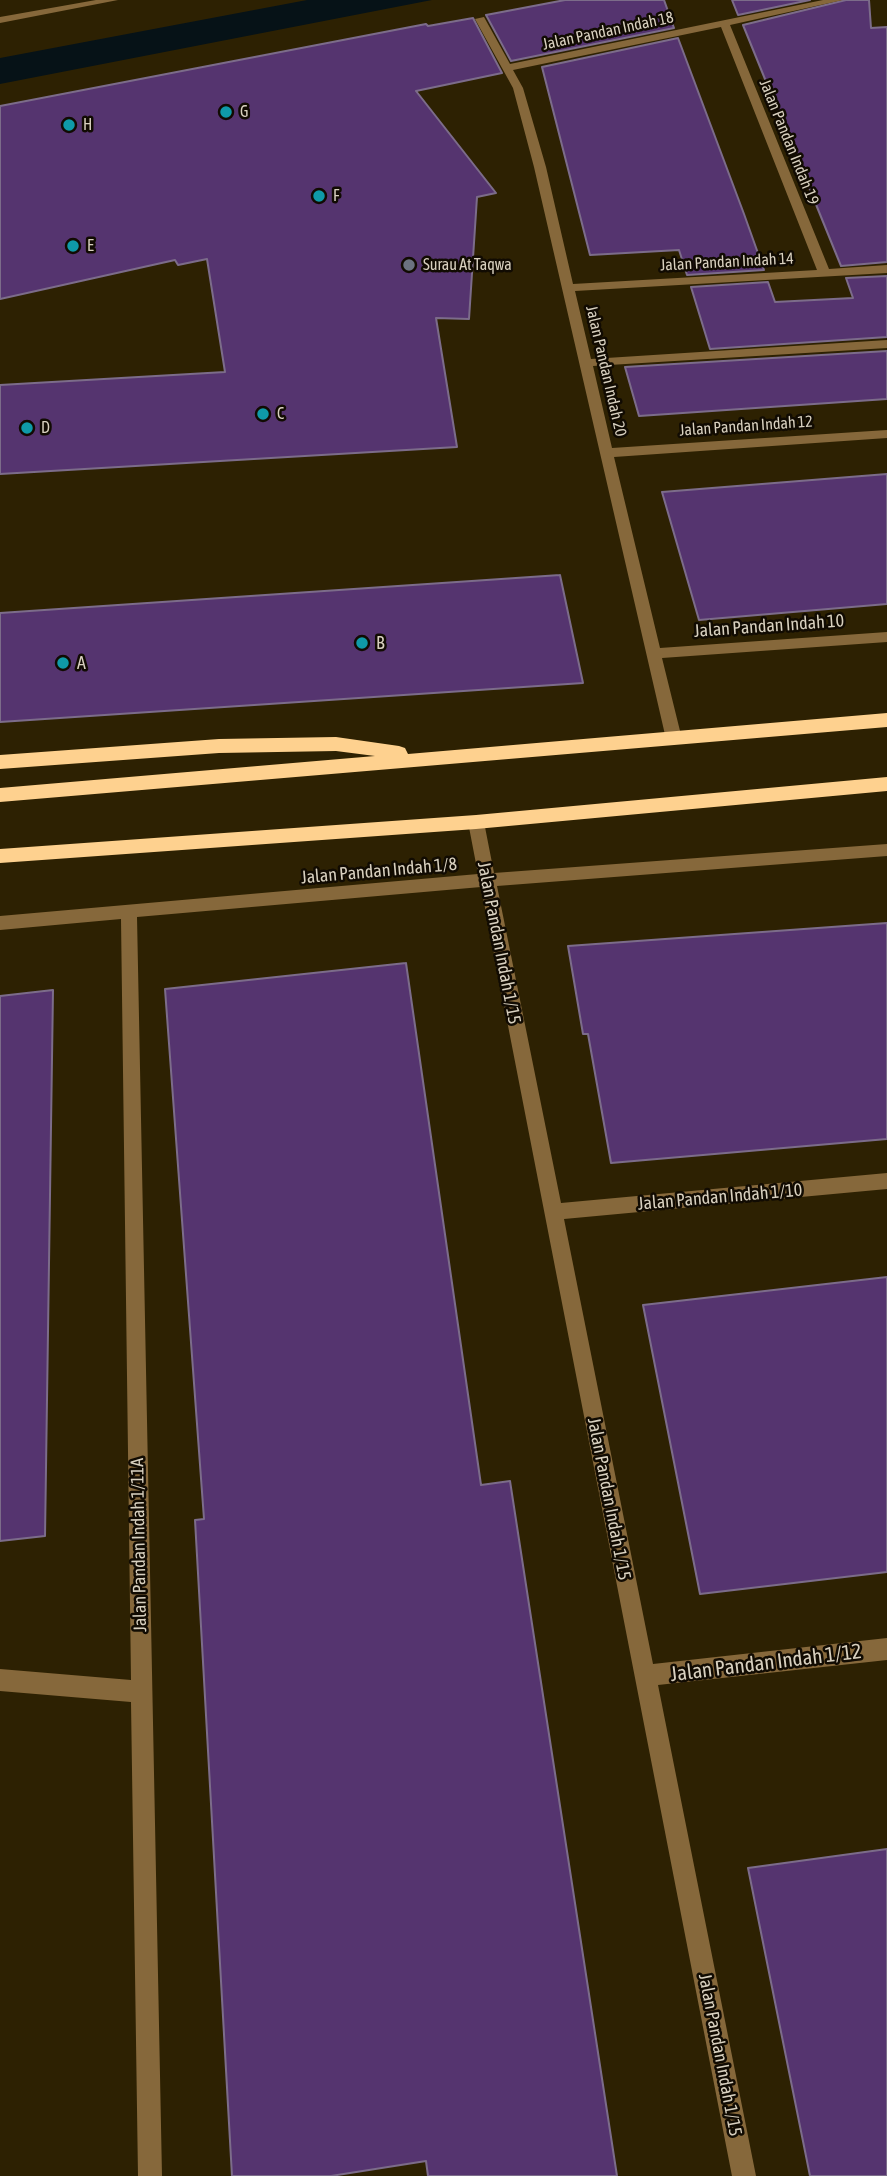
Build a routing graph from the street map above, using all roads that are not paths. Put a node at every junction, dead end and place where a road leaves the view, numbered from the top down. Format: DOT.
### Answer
graph roads {
  1 [pos="113,0"];
  2 [pos="838,0"];
  3 [pos="480,19"];
  4 [pos="0,20"];
  5 [pos="724,23"];
  6 [pos="507,68"];
  7 [pos="887,269"];
  8 [pos="824,272"];
  9 [pos="569,288"];
  10 [pos="887,344"];
  11 [pos="587,363"];
  12 [pos="887,434"];
  13 [pos="607,453"];
  14 [pos="887,637"];
  15 [pos="654,653"];
  16 [pos="887,720"];
  17 [pos="674,738"];
  18 [pos="438,759"];
  19 [pos="0,762"];
  20 [pos="887,783"];
  21 [pos="6,794"];
  22 [pos="475,822"];
  23 [pos="887,850"];
  24 [pos="5,855"];
  25 [pos="486,880"];
  26 [pos="129,914"];
  27 [pos="0,923"];
  28 [pos="887,1181"];
  29 [pos="552,1212"];
  30 [pos="887,1648"];
  31 [pos="645,1676"];
  32 [pos="0,1680"];
  33 [pos="141,1692"];
  34 [pos="149,2176"];
  35 [pos="744,2176"];
  1 -- 4 [label="street"];
  2 -- 5 [label="street, Jalan Pandan Indah 18"];
  3 -- 6 [label="street, Jalan Pandan Indah 20"];
  5 -- 6 [label="street, Jalan Pandan Indah 18"];
  5 -- 8 [label="street, Jalan Pandan Indah 19"];
  6 -- 9 [label="street, Jalan Pandan Indah 20"];
  7 -- 8 [label="street, Jalan Pandan Indah 14"];
  8 -- 9 [label="street, Jalan Pandan Indah 14"];
  9 -- 11 [label="street, Jalan Pandan Indah 20"];
  10 -- 11 [label="street"];
  11 -- 13 [label="street, Jalan Pandan Indah 20"];
  12 -- 13 [label="street, Jalan Pandan Indah 12"];
  13 -- 15 [label="street, Jalan Pandan Indah 20"];
  14 -- 15 [label="street, Jalan Pandan Indah 10"];
  15 -- 17 [label="street, Jalan Pandan Indah 20"];
  16 -- 17 [label="highway"];
  17 -- 18 [label="highway"];
  18 -- 19 [label="highway"];
  18 -- 21 [label="highway"];
  20 -- 22 [label="highway"];
  22 -- 24 [label="highway"];
  22 -- 25 [label="street, Jalan Pandan Indah 1/15"];
  23 -- 25 [label="street, Jalan Pandan Indah 1/8"];
  25 -- 26 [label="street, Jalan Pandan Indah 1/8"];
  25 -- 29 [label="street, Jalan Pandan Indah 1/15"];
  26 -- 27 [label="street, Jalan Pandan Indah 1/8"];
  26 -- 33 [label="street, Jalan Pandan Indah 1/11A"];
  28 -- 29 [label="street, Jalan Pandan Indah 1/10"];
  29 -- 31 [label="street, Jalan Pandan Indah 1/15"];
  30 -- 31 [label="street, Jalan Pandan Indah 1/12"];
  31 -- 35 [label="street, Jalan Pandan Indah 1/15"];
  32 -- 33 [label="street"];
  33 -- 34 [label="street, Jalan Pandan Indah 1/11A"];
}
